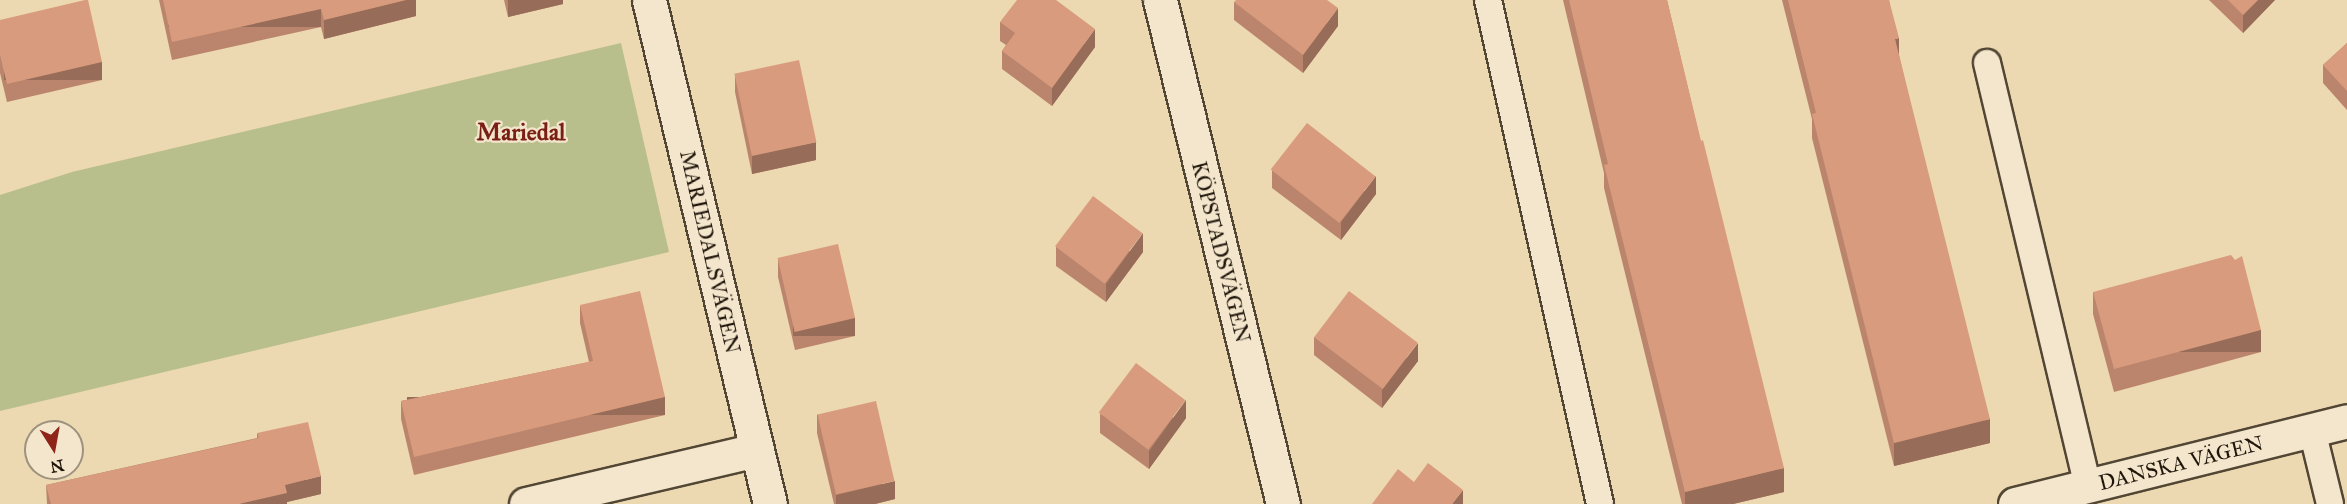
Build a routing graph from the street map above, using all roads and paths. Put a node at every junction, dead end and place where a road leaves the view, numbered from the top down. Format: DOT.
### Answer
graph roads {
  1 [pos="649,0"];
  2 [pos="1160,0"];
  3 [pos="1488,0"];
  4 [pos="1987,63"];
  5 [pos="2347,421"];
  6 [pos="2312,430"];
  7 [pos="757,450"];
  8 [pos="2088,486"];
  9 [pos="526,504"];
  10 [pos="770,504"];
  11 [pos="1283,504"];
  12 [pos="1600,504"];
  13 [pos="2015,504"];
  14 [pos="2330,504"];
  1 -- 7 [label="street, MARIEDALSVÄGEN"];
  2 -- 11 [label="street, KÖPSTADSVÄGEN"];
  3 -- 12 [label="lane"];
  4 -- 8 [label="lane"];
  5 -- 6 [label="street, DANSKA VÄGEN"];
  6 -- 8 [label="street, DANSKA VÄGEN"];
  6 -- 14 [label="lane"];
  7 -- 9 [label="street"];
  7 -- 10 [label="street, MARIEDALSVÄGEN"];
  8 -- 13 [label="street, DANSKA VÄGEN"];
}
